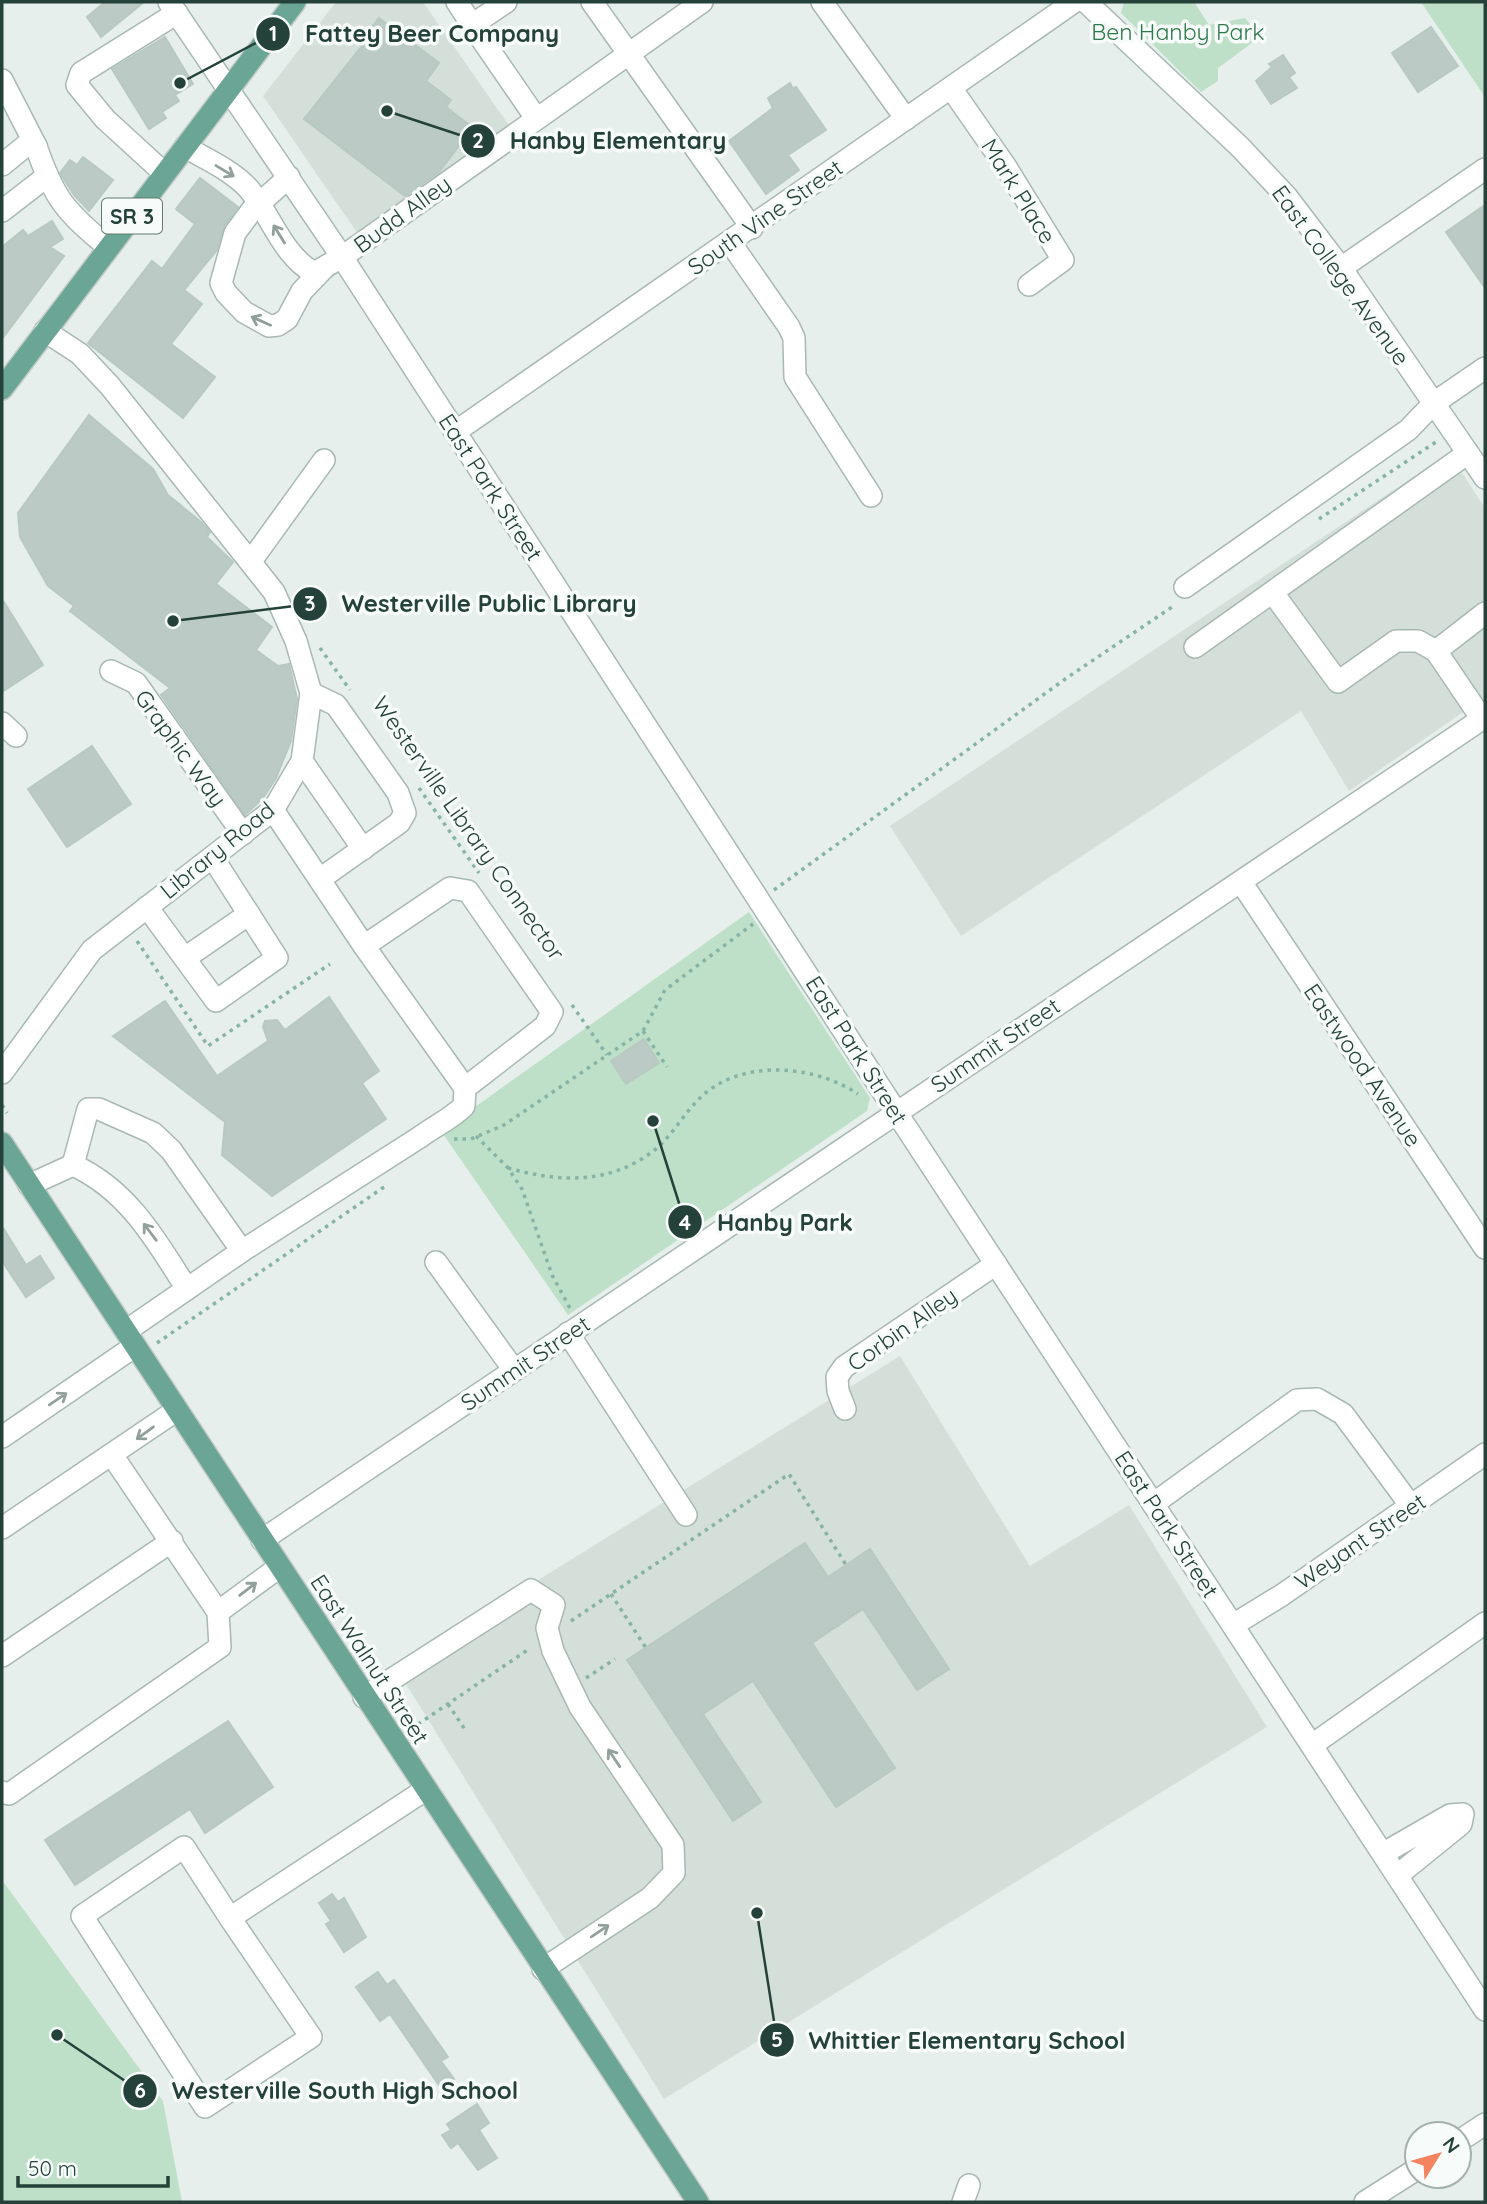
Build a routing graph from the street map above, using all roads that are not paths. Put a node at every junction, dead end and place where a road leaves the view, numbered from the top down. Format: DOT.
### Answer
graph roads {
  1 [pos="295,2"];
  2 [pos="457,2"];
  3 [pos="506,2"];
  4 [pos="592,2"];
  5 [pos="702,2"];
  6 [pos="822,2"];
  7 [pos="1074,2"];
  8 [pos="1086,2"];
  9 [pos="173,7"];
  10 [pos="472,25"];
  11 [pos="629,55"];
  12 [pos="2,80"];
  13 [pos="951,88"];
  14 [pos="228,90"];
  15 [pos="536,118"];
  16 [pos="906,119"];
  17 [pos="36,146"];
  18 [pos="185,147"];
  19 [pos="2,165"];
  20 [pos="1485,169"];
  21 [pos="164,173"];
  22 [pos="46,177"];
  23 [pos="289,177"];
  24 [pos="259,203"];
  25 [pos="2,211"];
  26 [pos="752,228"];
  27 [pos="730,242"];
  28 [pos="108,247"];
  29 [pos="333,262"];
  30 [pos="1341,268"];
  31 [pos="1029,285"];
  32 [pos="46,331"];
  33 [pos="1485,368"];
  34 [pos="2,389"];
  35 [pos="1434,403"];
  36 [pos="455,432"];
  37 [pos="1468,453"];
  38 [pos="324,460"];
  39 [pos="1485,478"];
  40 [pos="871,496"];
  41 [pos="251,561"];
  42 [pos="1273,593"];
  43 [pos="1183,594"];
  44 [pos="1485,613"];
  45 [pos="1195,647"];
  46 [pos="1436,651"];
  47 [pos="111,671"];
  48 [pos="311,693"];
  49 [pos="1484,718"];
  50 [pos="302,761"];
  51 [pos="273,810"];
  52 [pos="243,835"];
  53 [pos="363,849"];
  54 [pos="213,858"];
  55 [pos="320,878"];
  56 [pos="1241,882"];
  57 [pos="146,907"];
  58 [pos="249,914"];
  59 [pos="364,946"];
  60 [pos="185,958"];
  61 [pos="2,1073"];
  62 [pos="465,1087"];
  63 [pos="897,1111"];
  64 [pos="2,1143"];
  65 [pos="73,1165"];
  66 [pos="29,1185"];
  67 [pos="1485,1248"];
  68 [pos="242,1251"];
  69 [pos="436,1262"];
  70 [pos="996,1265"];
  71 [pos="187,1289"];
  72 [pos="572,1324"];
  73 [pos="135,1345"];
  74 [pos="514,1370"];
  75 [pos="845,1409"];
  76 [pos="177,1410"];
  77 [pos="2,1437"];
  78 [pos="1485,1454"];
  79 [pos="112,1455"];
  80 [pos="1153,1504"];
  81 [pos="1411,1506"];
  82 [pos="686,1515"];
  83 [pos="2,1528"];
  84 [pos="262,1540"];
  85 [pos="172,1541"];
  86 [pos="278,1567"];
  87 [pos="218,1612"];
  88 [pos="1485,1623"];
  89 [pos="1233,1625"];
  90 [pos="2,1656"];
  91 [pos="364,1697"];
  92 [pos="1312,1745"];
  93 [pos="425,1790"];
  94 [pos="2,1792"];
  95 [pos="1384,1853"];
  96 [pos="1398,1875"];
  97 [pos="230,1918"];
  98 [pos="543,1969"];
  99 [pos="1485,2010"];
  100 [pos="1403,2178"];
  101 [pos="698,2202"];
  102 [pos="1365,2202"];
  1 -- 14 [label="main road, SR 3"];
  2 -- 10 [label="street"];
  3 -- 10 [label="street"];
  4 -- 11 [label="street"];
  5 -- 11 [label="street, Budd Alley"];
  6 -- 16 [label="street"];
  7 -- 13 [label="street, South Vine Street"];
  8 -- 30 [label="street, East College Avenue"];
  9 -- 14 [label="street, East Park Street"];
  9 -- 21 [label="street"];
  10 -- 15 [label="street"];
  11 -- 15 [label="street, Budd Alley"];
  11 -- 26 [label="street"];
  12 -- 17 [label="street"];
  13 -- 16 [label="street, South Vine Street"];
  13 -- 31 [label="street, Mark Place"];
  14 -- 18 [label="main road, SR 3"];
  14 -- 23 [label="street, East Park Street"];
  15 -- 29 [label="street, Budd Alley"];
  16 -- 26 [label="street, South Vine Street"];
  17 -- 19 [label="street"];
  17 -- 22 [label="street"];
  18 -- 21 [label="main road, SR 3"];
  18 -- 24 [label="street, one-way"];
  20 -- 30 [label="street"];
  21 -- 28 [label="main road, SR 3"];
  22 -- 25 [label="street"];
  22 -- 28 [label="street"];
  23 -- 24 [label="street"];
  23 -- 29 [label="street, East Park Street"];
  29 -- 24 [label="street, one-way"];
  29 -- 24 [label="street, Budd Alley, one-way"];
  26 -- 27 [label="street, South Vine Street"];
  27 -- 36 [label="street, South Vine Street"];
  27 -- 40 [label="street"];
  28 -- 32 [label="main road, SR 3"];
  29 -- 36 [label="street, East Park Street"];
  30 -- 35 [label="street, East College Avenue"];
  32 -- 34 [label="main road, SR 3"];
  32 -- 41 [label="street, Library Road"];
  33 -- 35 [label="street"];
  35 -- 37 [label="street, East College Avenue"];
  35 -- 43 [label="street"];
  36 -- 63 [label="street, East Park Street"];
  37 -- 39 [label="street, East College Avenue"];
  37 -- 42 [label="street"];
  38 -- 41 [label="street"];
  41 -- 48 [label="street, Library Road"];
  42 -- 45 [label="street"];
  42 -- 46 [label="street"];
  44 -- 46 [label="street"];
  46 -- 49 [label="street"];
  47 -- 52 [label="street, Graphic Way"];
  48 -- 50 [label="street, Library Road"];
  48 -- 53 [label="street"];
  49 -- 56 [label="street, Summit Street"];
  50 -- 51 [label="street, Library Road"];
  50 -- 53 [label="street"];
  51 -- 52 [label="street, Library Road"];
  51 -- 55 [label="street"];
  52 -- 54 [label="street, Library Road"];
  53 -- 55 [label="street"];
  54 -- 57 [label="street, Library Road"];
  54 -- 58 [label="street"];
  55 -- 59 [label="street"];
  56 -- 63 [label="street, Summit Street"];
  56 -- 67 [label="street, Eastwood Avenue"];
  57 -- 60 [label="street"];
  57 -- 61 [label="street, Library Road"];
  58 -- 60 [label="street"];
  58 -- 60 [label="street"];
  59 -- 62 [label="street"];
  59 -- 62 [label="street"];
  62 -- 68 [label="street"];
  63 -- 70 [label="street, East Park Street"];
  63 -- 72 [label="street, Summit Street"];
  64 -- 66 [label="main road, East Walnut Street"];
  65 -- 66 [label="street"];
  65 -- 68 [label="street"];
  71 -- 65 [label="street, one-way"];
  66 -- 73 [label="main road, East Walnut Street"];
  68 -- 71 [label="street"];
  69 -- 74 [label="street"];
  70 -- 75 [label="street, Corbin Alley"];
  70 -- 80 [label="street, East Park Street"];
  71 -- 73 [label="street"];
  72 -- 74 [label="street, Summit Street"];
  72 -- 82 [label="street"];
  73 -- 76 [label="main road, East Walnut Street"];
  77 -- 73 [label="street, one-way"];
  74 -- 84 [label="street, Summit Street"];
  76 -- 79 [label="street, one-way"];
  76 -- 84 [label="main road, East Walnut Street"];
  78 -- 81 [label="street, Weyant Street"];
  79 -- 83 [label="street"];
  79 -- 85 [label="street"];
  80 -- 81 [label="street"];
  80 -- 89 [label="street, East Park Street"];
  81 -- 89 [label="street, Weyant Street"];
  84 -- 86 [label="main road, East Walnut Street"];
  85 -- 87 [label="street"];
  85 -- 90 [label="street"];
  87 -- 86 [label="street, one-way"];
  86 -- 91 [label="main road, East Walnut Street"];
  87 -- 94 [label="street"];
  88 -- 92 [label="street"];
  89 -- 92 [label="street, East Park Street"];
  91 -- 93 [label="main road, East Walnut Street"];
  98 -- 91 [label="street, one-way"];
  92 -- 95 [label="street, East Park Street"];
  93 -- 97 [label="street"];
  93 -- 98 [label="main road, East Walnut Street"];
  95 -- 96 [label="street, East Park Street"];
  95 -- 96 [label="street"];
  96 -- 99 [label="street, East Park Street"];
  97 -- 97 [label="street"];
  98 -- 101 [label="main road, East Walnut Street"];
  100 -- 102 [label="street"];
}
